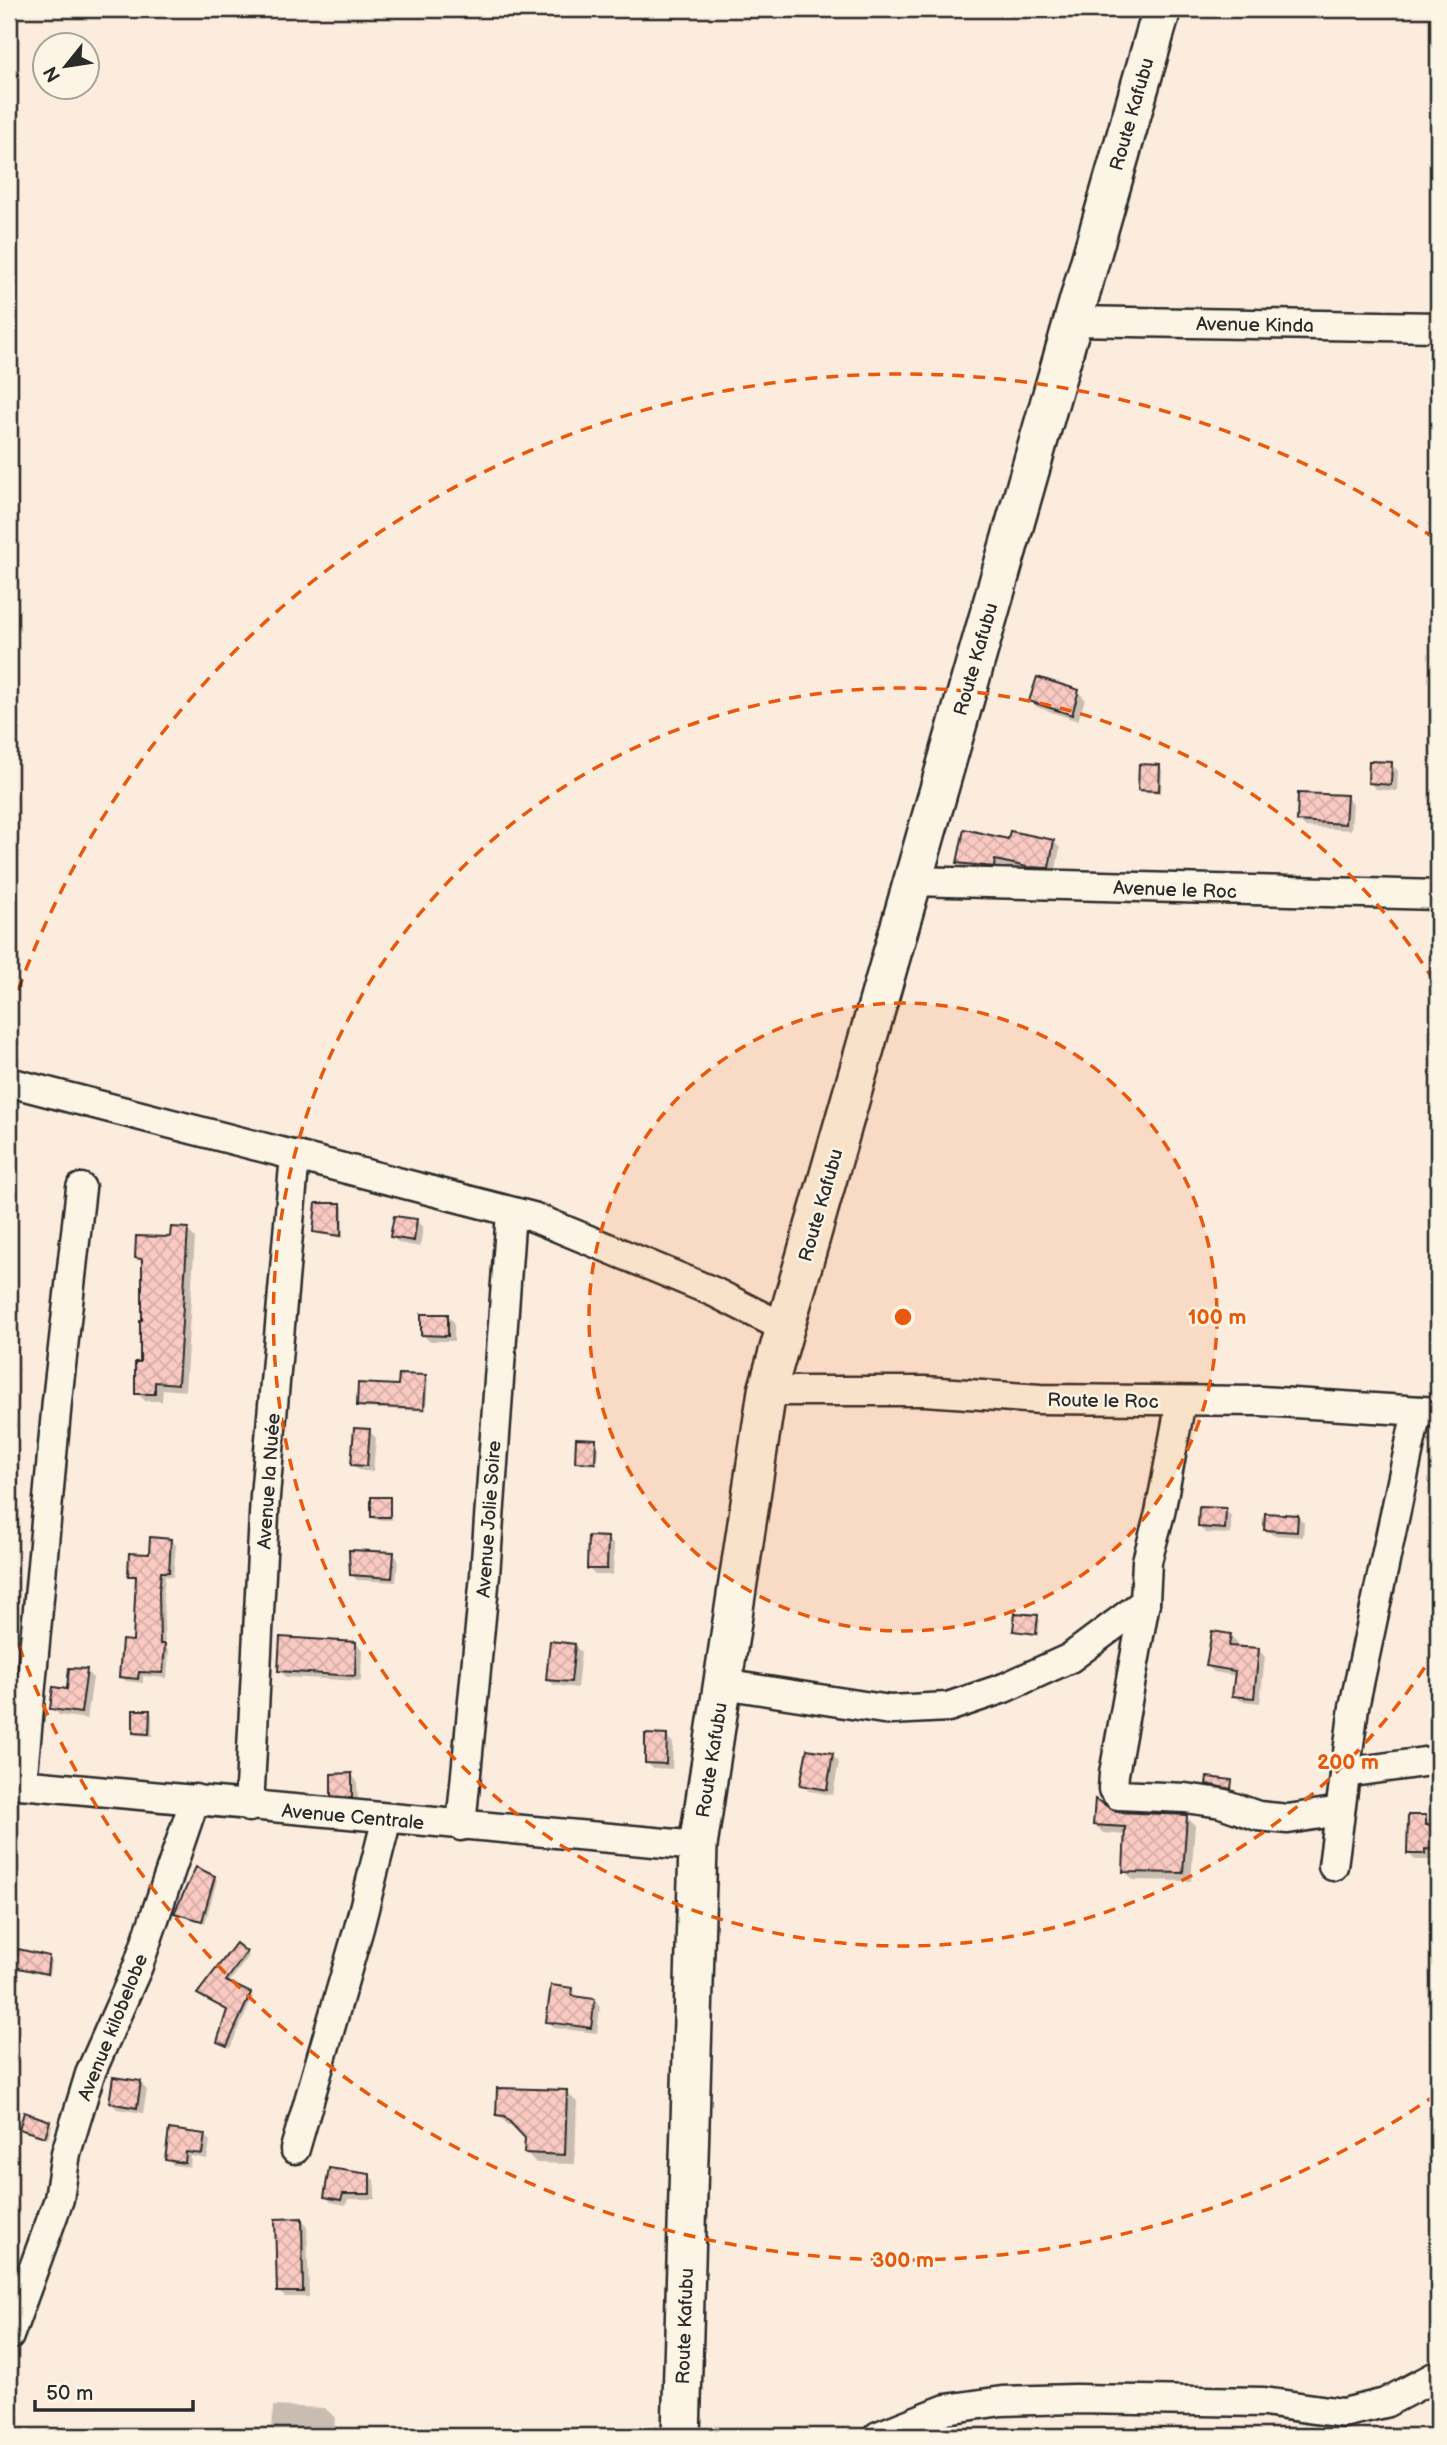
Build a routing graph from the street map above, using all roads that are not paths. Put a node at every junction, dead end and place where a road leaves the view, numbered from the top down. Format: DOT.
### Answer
graph roads {
  1 [pos="1162,9"];
  2 [pos="1071,321"];
  3 [pos="1438,327"];
  4 [pos="912,881"];
  5 [pos="1438,895"];
  6 [pos="9,1082"];
  7 [pos="295,1155"];
  8 [pos="81,1188"];
  9 [pos="510,1212"];
  10 [pos="785,1328"];
  11 [pos="767,1391"];
  12 [pos="1181,1401"];
  13 [pos="1428,1412"];
  14 [pos="1145,1602"];
  15 [pos="723,1684"];
  16 [pos="1438,1762"];
  17 [pos="1345,1773"];
  18 [pos="15,1784"];
  19 [pos="195,1799"];
  20 [pos="249,1807"];
  21 [pos="1340,1811"];
  22 [pos="387,1818"];
  23 [pos="461,1826"];
  24 [pos="698,1846"];
  25 [pos="1333,1866"];
  26 [pos="295,2149"];
  27 [pos="9,2336"];
  28 [pos="1438,2375"];
  29 [pos="681,2436"];
  30 [pos="878,2436"];
  1 -- 2 [label="main road, Route Kafubu"];
  2 -- 3 [label="street, Avenue Kinda"];
  2 -- 4 [label="main road, Route Kafubu"];
  4 -- 5 [label="street, Avenue le Roc"];
  4 -- 10 [label="main road, Route Kafubu"];
  6 -- 7 [label="street"];
  7 -- 9 [label="street"];
  7 -- 20 [label="street, Avenue la Nuée"];
  8 -- 18 [label="street"];
  9 -- 10 [label="street"];
  9 -- 23 [label="street, Avenue Jolie Soire"];
  10 -- 11 [label="main road, Route Kafubu"];
  11 -- 12 [label="street, Route le Roc"];
  11 -- 15 [label="main road, Route Kafubu"];
  12 -- 13 [label="street, Route le Roc"];
  12 -- 14 [label="street"];
  13 -- 17 [label="street"];
  14 -- 15 [label="street"];
  14 -- 21 [label="street"];
  15 -- 24 [label="main road, Route Kafubu"];
  16 -- 17 [label="street"];
  17 -- 21 [label="street"];
  18 -- 19 [label="street, Avenue Centrale"];
  19 -- 20 [label="street, Avenue Centrale"];
  19 -- 27 [label="street, Avenue kilobelobe"];
  20 -- 22 [label="street, Avenue Centrale"];
  21 -- 25 [label="street"];
  22 -- 23 [label="street, Avenue Centrale"];
  22 -- 26 [label="street"];
  23 -- 24 [label="street, Avenue Centrale"];
  24 -- 29 [label="main road, Route Kafubu"];
  28 -- 30 [label="street"];
}
